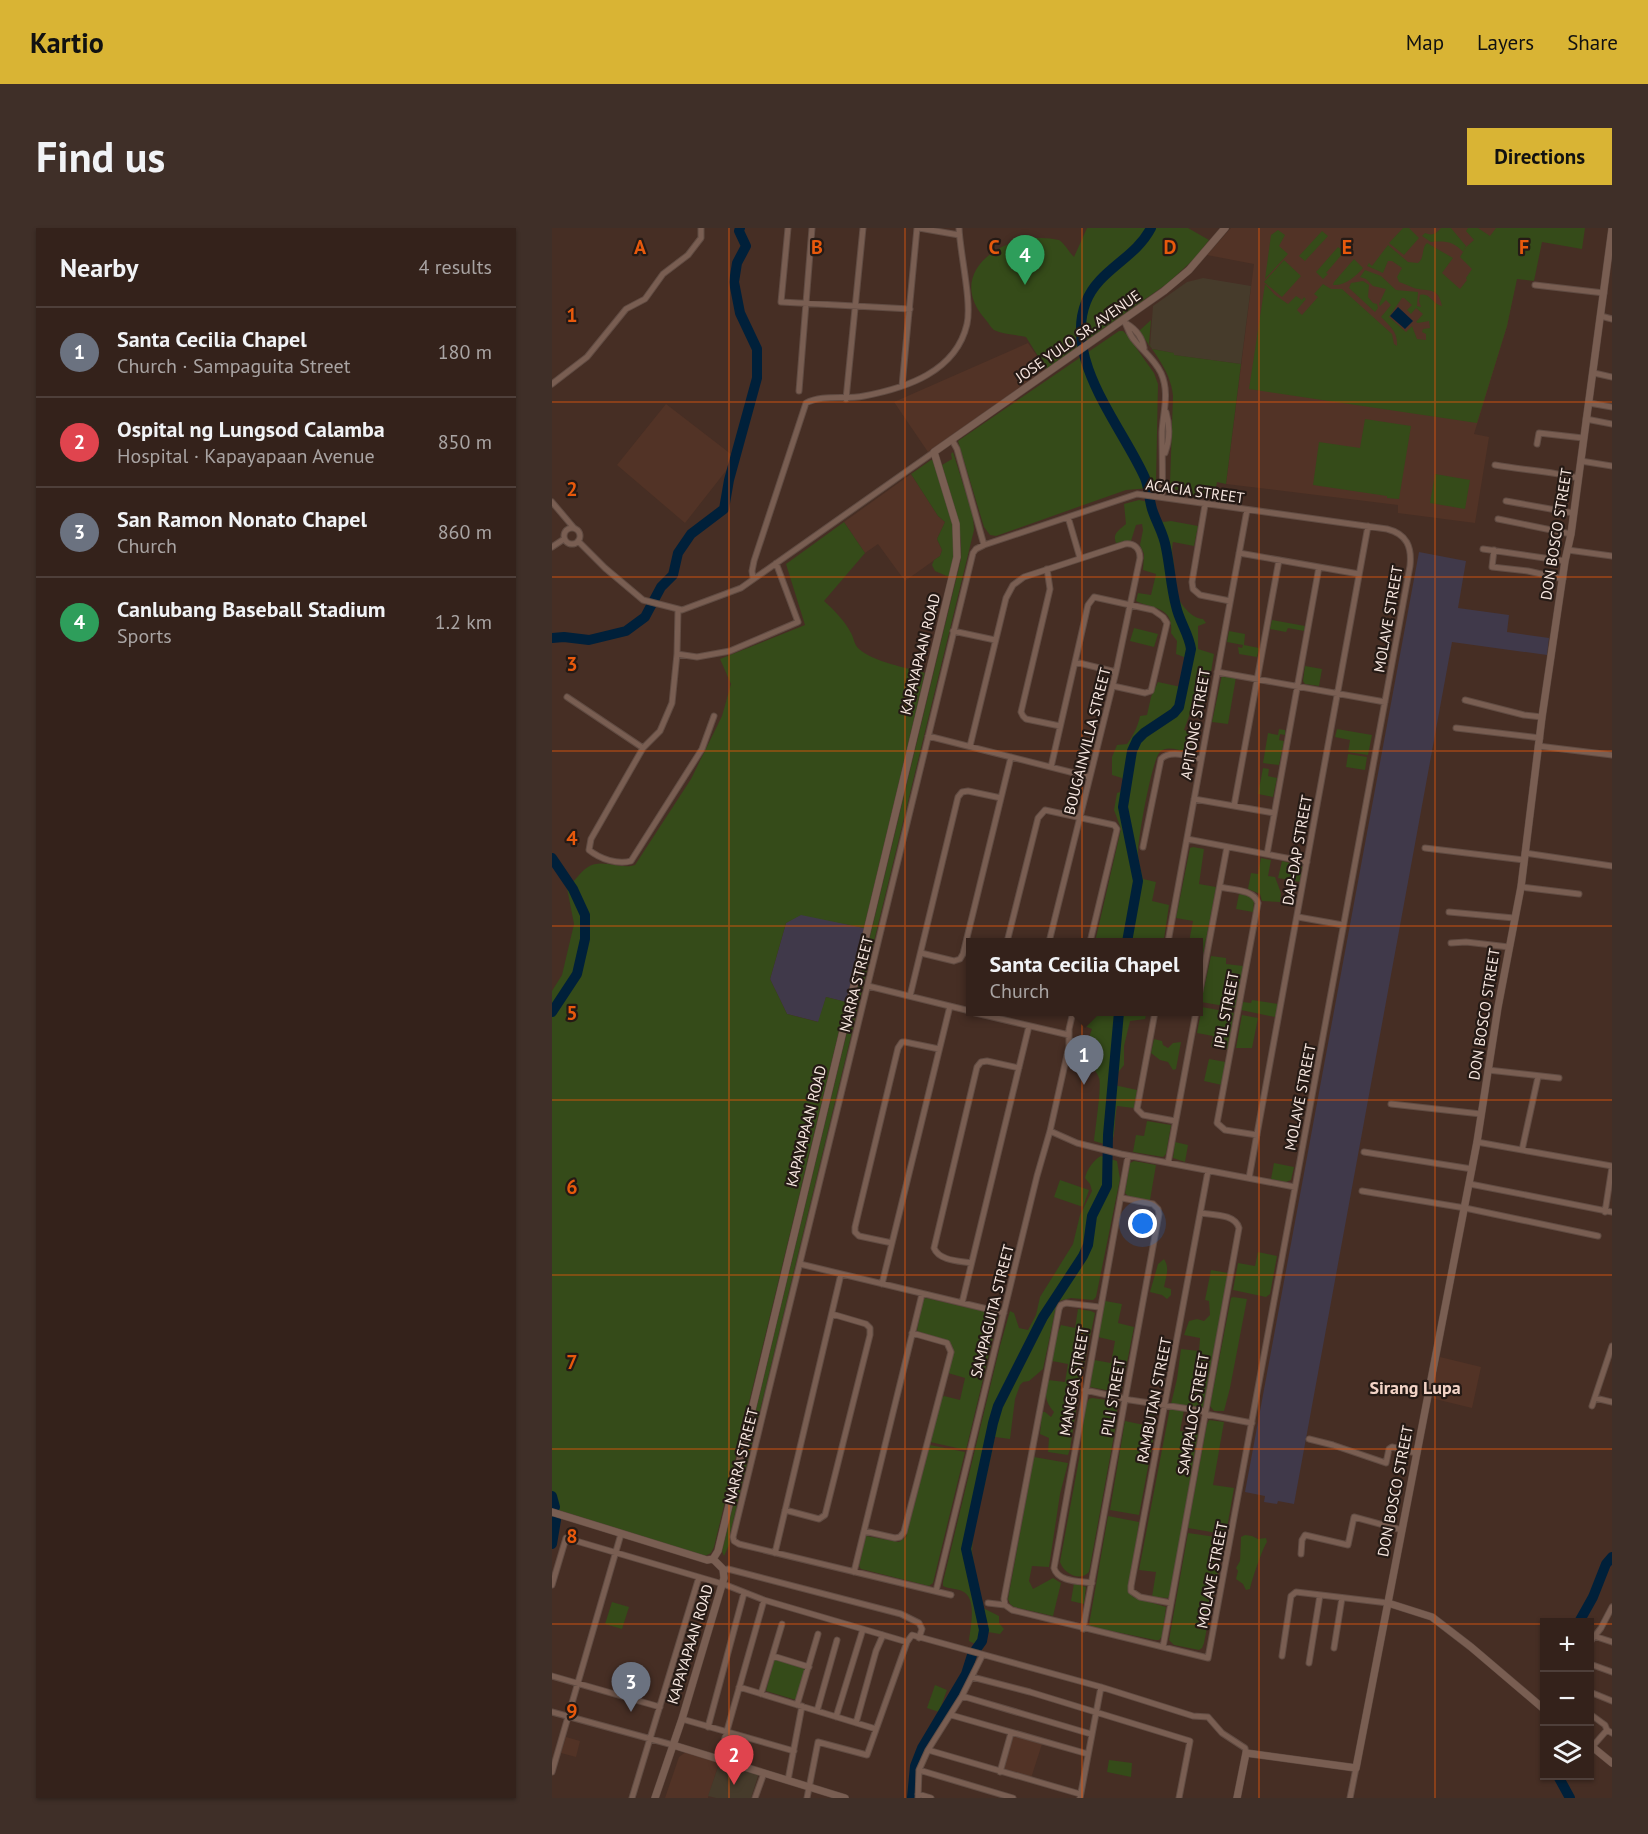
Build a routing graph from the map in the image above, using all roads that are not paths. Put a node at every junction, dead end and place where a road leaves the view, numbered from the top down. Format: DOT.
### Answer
graph roads {
  1 [pos="701,228"];
  2 [pos="788,228"];
  3 [pos="812,228"];
  4 [pos="863,228"];
  5 [pos="918,228"];
  6 [pos="959,228"];
  7 [pos="1225,228"];
  8 [pos="1612,229"];
  9 [pos="959,235"];
  10 [pos="1610,262"];
  11 [pos="1535,285"];
  12 [pos="1604,293"];
  13 [pos="806,303"];
  14 [pos="856,305"];
  15 [pos="910,309"];
  16 [pos="1601,316"];
  17 [pos="1612,319"];
  18 [pos="1125,322"];
  19 [pos="1594,373"];
  20 [pos="1612,377"];
  21 [pos="552,384"];
  22 [pos="902,386"];
  23 [pos="799,391"];
  24 [pos="846,399"];
  25 [pos="1589,403"];
  26 [pos="1612,407"];
  27 [pos="1586,420"];
  28 [pos="1612,424"];
  29 [pos="1583,438"];
  30 [pos="952,440"];
  31 [pos="1537,444"];
  32 [pos="934,452"];
  33 [pos="1581,461"];
  34 [pos="1495,465"];
  35 [pos="1612,466"];
  36 [pos="1578,478"];
  37 [pos="1159,497"];
  38 [pos="552,501"];
  39 [pos="1506,501"];
  40 [pos="1205,505"];
  41 [pos="1246,510"];
  42 [pos="1573,513"];
  43 [pos="1068,517"];
  44 [pos="1498,519"];
  45 [pos="1368,526"];
  46 [pos="574,528"];
  47 [pos="1571,534"];
  48 [pos="564,538"];
  49 [pos="1407,540"];
  50 [pos="578,541"];
  51 [pos="984,545"];
  52 [pos="552,547"];
  53 [pos="1483,549"];
  54 [pos="1494,550"];
  55 [pos="1568,550"];
  56 [pos="1239,553"];
  57 [pos="1612,556"];
  58 [pos="1080,558"];
  59 [pos="1279,560"];
  60 [pos="1565,561"];
  61 [pos="776,563"];
  62 [pos="1319,567"];
  63 [pos="1047,569"];
  64 [pos="1359,574"];
  65 [pos="753,578"];
  66 [pos="1563,579"];
  67 [pos="1230,601"];
  68 [pos="1130,605"];
  69 [pos="678,609"];
  70 [pos="953,631"];
  71 [pos="995,640"];
  72 [pos="677,654"];
  73 [pos="1075,662"];
  74 [pos="1116,672"];
  75 [pos="1217,672"];
  76 [pos="1257,679"];
  77 [pos="1113,686"];
  78 [pos="1298,687"];
  79 [pos="1337,694"];
  80 [pos="567,698"];
  81 [pos="1465,700"];
  82 [pos="1385,702"];
  83 [pos="714,716"];
  84 [pos="1542,717"];
  85 [pos="1060,726"];
  86 [pos="1456,728"];
  87 [pos="928,736"];
  88 [pos="1539,742"];
  89 [pos="970,746"];
  90 [pos="643,748"];
  91 [pos="1612,755"];
  92 [pos="1011,757"];
  93 [pos="1202,759"];
  94 [pos="1051,767"];
  95 [pos="1090,777"];
  96 [pos="1000,798"];
  97 [pos="1194,799"];
  98 [pos="1234,806"];
  99 [pos="1274,813"];
  100 [pos="1080,817"];
  101 [pos="1187,839"];
  102 [pos="1143,847"];
  103 [pos="1227,847"];
  104 [pos="1425,848"];
  105 [pos="1267,854"];
  106 [pos="1524,857"];
  107 [pos="1307,862"];
  108 [pos="1612,866"];
  109 [pos="1220,887"];
  110 [pos="1521,887"];
  111 [pos="1579,894"];
  112 [pos="1449,912"];
  113 [pos="1298,916"];
  114 [pos="1514,918"];
  115 [pos="1343,925"];
  116 [pos="967,938"];
  117 [pos="1008,938"];
  118 [pos="1050,938"];
  119 [pos="1091,938"];
  120 [pos="1169,938"];
  121 [pos="966,941"];
  122 [pos="1450,943"];
  123 [pos="1509,947"];
  124 [pos="921,953"];
  125 [pos="1203,975"];
  126 [pos="868,986"];
  127 [pos="910,996"];
  128 [pos="950,1006"];
  129 [pos="966,1010"];
  130 [pos="996,1016"];
  131 [pos="1072,1016"];
  132 [pos="1154,1016"];
  133 [pos="1195,1016"];
  134 [pos="1029,1026"];
  135 [pos="1069,1035"];
  136 [pos="939,1049"];
  137 [pos="1019,1068"];
  138 [pos="1488,1070"];
  139 [pos="1538,1077"];
  140 [pos="1559,1078"];
  141 [pos="1391,1104"];
  142 [pos="1481,1114"];
  143 [pos="1175,1121"];
  144 [pos="1050,1131"];
  145 [pos="1257,1135"];
  146 [pos="1477,1142"];
  147 [pos="1522,1150"];
  148 [pos="1364,1152"];
  149 [pos="1128,1156"];
  150 [pos="1168,1163"];
  151 [pos="1612,1166"];
  152 [pos="1472,1169"];
  153 [pos="1208,1171"];
  154 [pos="1249,1178"];
  155 [pos="1470,1184"];
  156 [pos="1295,1186"];
  157 [pos="1362,1191"];
  158 [pos="1122,1198"];
  159 [pos="1465,1208"];
  160 [pos="1605,1212"];
  161 [pos="1612,1212"];
  162 [pos="1201,1213"];
  163 [pos="1598,1236"];
  164 [pos="892,1243"];
  165 [pos="972,1263"];
  166 [pos="800,1264"];
  167 [pos="842,1274"];
  168 [pos="882,1284"];
  169 [pos="922,1294"];
  170 [pos="962,1303"];
  171 [pos="1099,1307"];
  172 [pos="1004,1313"];
  173 [pos="832,1314"];
  174 [pos="912,1333"];
  175 [pos="1612,1346"];
  176 [pos="1609,1363"];
  177 [pos="1085,1390"];
  178 [pos="1125,1398"];
  179 [pos="1595,1398"];
  180 [pos="1612,1402"];
  181 [pos="1165,1406"];
  182 [pos="1592,1406"];
  183 [pos="1205,1414"];
  184 [pos="1252,1423"];
  185 [pos="1310,1439"];
  186 [pos="1416,1453"];
  187 [pos="785,1510"];
  188 [pos="552,1512"];
  189 [pos="1402,1530"];
  190 [pos="864,1531"];
  191 [pos="621,1534"];
  192 [pos="616,1553"];
  193 [pos="775,1553"];
  194 [pos="1301,1554"];
  195 [pos="713,1559"];
  196 [pos="724,1571"];
  197 [pos="854,1572"];
  198 [pos="699,1577"];
  199 [pos="1092,1583"];
  200 [pos="722,1584"];
  201 [pos="552,1585"];
  202 [pos="936,1592"];
  203 [pos="744,1593"];
  204 [pos="951,1595"];
  205 [pos="1320,1595"];
  206 [pos="1342,1598"];
  207 [pos="764,1600"];
  208 [pos="988,1603"];
  209 [pos="1171,1603"];
  210 [pos="1388,1603"];
  211 [pos="1005,1605"];
  212 [pos="1612,1607"];
  213 [pos="1611,1614"];
  214 [pos="782,1624"];
  215 [pos="863,1629"];
  216 [pos="1083,1629"];
  217 [pos="818,1634"];
  218 [pos="883,1635"];
  219 [pos="1594,1636"];
  220 [pos="919,1638"];
  221 [pos="837,1640"];
  222 [pos="907,1642"];
  223 [pos="1612,1642"];
  224 [pos="1163,1647"];
  225 [pos="1334,1648"];
  226 [pos="976,1654"];
  227 [pos="772,1656"];
  228 [pos="1282,1656"];
  229 [pos="1309,1663"];
  230 [pos="1594,1665"];
  231 [pos="809,1667"];
  232 [pos="1612,1672"];
  233 [pos="552,1676"];
  234 [pos="972,1677"];
  235 [pos="578,1683"];
  236 [pos="739,1688"];
  237 [pos="1101,1688"];
  238 [pos="761,1694"];
  239 [pos="1594,1694"];
  240 [pos="962,1696"];
  241 [pos="1612,1701"];
  242 [pos="800,1706"];
  243 [pos="1540,1706"];
  244 [pos="660,1707"];
  245 [pos="817,1711"];
  246 [pos="552,1712"];
  247 [pos="1095,1713"];
  248 [pos="951,1715"];
  249 [pos="567,1716"];
  250 [pos="836,1717"];
  251 [pos="1594,1717"];
  252 [pos="682,1719"];
  253 [pos="856,1723"];
  254 [pos="708,1727"];
  255 [pos="1609,1728"];
  256 [pos="876,1729"];
  257 [pos="726,1732"];
  258 [pos="1011,1733"];
  259 [pos="1091,1734"];
  260 [pos="650,1738"];
  261 [pos="1594,1743"];
  262 [pos="673,1745"];
  263 [pos="1594,1748"];
  264 [pos="928,1750"];
  265 [pos="794,1751"];
  266 [pos="1246,1753"];
  267 [pos="1088,1754"];
  268 [pos="719,1759"];
  269 [pos="1612,1763"];
  270 [pos="1356,1768"];
  271 [pos="919,1770"];
  272 [pos="552,1772"];
  273 [pos="1000,1772"];
  274 [pos="764,1773"];
  275 [pos="788,1780"];
  276 [pos="809,1786"];
  277 [pos="918,1796"];
  278 [pos="1080,1796"];
  279 [pos="632,1798"];
  280 [pos="655,1798"];
  281 [pos="755,1798"];
  282 [pos="807,1798"];
  283 [pos="845,1798"];
  284 [pos="931,1798"];
  285 [pos="1013,1798"];
  286 [pos="1179,1798"];
  287 [pos="1237,1798"];
  288 [pos="1350,1798"];
  1 -- 21 [label="street"];
  2 -- 13 [label="street"];
  3 -- 13 [label="street"];
  4 -- 14 [label="street"];
  5 -- 9 [label="street"];
  5 -- 15 [label="street"];
  6 -- 9 [label="street"];
  7 -- 18 [label="street, JOSE YULO SR. AVENUE"];
  8 -- 10 [label="street, DON BOSCO STREET"];
  9 -- 22 [label="street"];
  10 -- 12 [label="street, DON BOSCO STREET"];
  11 -- 12 [label="street"];
  12 -- 16 [label="street, DON BOSCO STREET"];
  13 -- 14 [label="street"];
  13 -- 23 [label="street"];
  14 -- 15 [label="street"];
  14 -- 24 [label="street"];
  15 -- 22 [label="street"];
  16 -- 17 [label="street"];
  16 -- 19 [label="street, DON BOSCO STREET"];
  18 -- 30 [label="street, JOSE YULO SR. AVENUE"];
  18 -- 37 [label="street"];
  19 -- 20 [label="street"];
  19 -- 25 [label="street, DON BOSCO STREET"];
  22 -- 24 [label="street"];
  24 -- 65 [label="street"];
  25 -- 26 [label="street"];
  25 -- 27 [label="street, DON BOSCO STREET"];
  27 -- 28 [label="street"];
  27 -- 29 [label="street, DON BOSCO STREET"];
  29 -- 31 [label="street"];
  29 -- 33 [label="street, DON BOSCO STREET"];
  30 -- 32 [label="street, JOSE YULO SR. AVENUE"];
  30 -- 51 [label="street"];
  32 -- 61 [label="street"];
  32 -- 195 [label="street, KAPAYAPAAN ROAD"];
  33 -- 35 [label="street"];
  33 -- 36 [label="street, DON BOSCO STREET"];
  34 -- 36 [label="street"];
  36 -- 42 [label="street, DON BOSCO STREET"];
  37 -- 40 [label="street, ACACIA STREET"];
  37 -- 43 [label="street, ACACIA STREET"];
  38 -- 46 [label="street"];
  39 -- 42 [label="street"];
  40 -- 41 [label="street, ACACIA STREET"];
  40 -- 67 [label="street"];
  41 -- 45 [label="street, ACACIA STREET"];
  41 -- 56 [label="street, APITONG STREET"];
  42 -- 47 [label="street, DON BOSCO STREET"];
  43 -- 51 [label="street, ACACIA STREET"];
  43 -- 58 [label="street"];
  44 -- 47 [label="street"];
  45 -- 49 [label="street, ACACIA STREET"];
  45 -- 64 [label="street, DAP-DAP STREET"];
  46 -- 48 [label="street"];
  46 -- 50 [label="street"];
  47 -- 55 [label="street, DON BOSCO STREET"];
  48 -- 50 [label="street"];
  48 -- 52 [label="street"];
  49 -- 82 [label="street, MOLAVE STREET"];
  50 -- 69 [label="street"];
  51 -- 70 [label="street, NARRA STREET"];
  53 -- 54 [label="street"];
  54 -- 60 [label="street"];
  54 -- 66 [label="street"];
  55 -- 57 [label="street"];
  55 -- 60 [label="street, DON BOSCO STREET"];
  56 -- 59 [label="street"];
  56 -- 67 [label="street, APITONG STREET"];
  58 -- 63 [label="street"];
  58 -- 68 [label="street, BOUGAINVILLA STREET"];
  59 -- 62 [label="street"];
  59 -- 76 [label="street"];
  60 -- 66 [label="street, DON BOSCO STREET"];
  61 -- 65 [label="street"];
  61 -- 72 [label="street"];
  62 -- 64 [label="street"];
  62 -- 78 [label="street"];
  63 -- 71 [label="street"];
  63 -- 85 [label="street"];
  64 -- 79 [label="street, DAP-DAP STREET"];
  65 -- 69 [label="street"];
  66 -- 84 [label="street, DON BOSCO STREET"];
  67 -- 75 [label="street, APITONG STREET"];
  68 -- 73 [label="street"];
  68 -- 74 [label="street, BOUGAINVILLA STREET"];
  68 -- 77 [label="street"];
  69 -- 72 [label="street"];
  70 -- 71 [label="street"];
  70 -- 87 [label="street, NARRA STREET"];
  71 -- 89 [label="street"];
  72 -- 90 [label="street"];
  73 -- 74 [label="street"];
  73 -- 85 [label="street"];
  74 -- 77 [label="street, BOUGAINVILLA STREET"];
  75 -- 76 [label="street"];
  75 -- 93 [label="street, APITONG STREET"];
  76 -- 78 [label="street"];
  76 -- 98 [label="street"];
  77 -- 95 [label="street, BOUGAINVILLA STREET"];
  78 -- 79 [label="street"];
  78 -- 99 [label="street"];
  79 -- 82 [label="street"];
  79 -- 107 [label="street, DAP-DAP STREET"];
  80 -- 90 [label="street"];
  81 -- 84 [label="street"];
  82 -- 115 [label="street, MOLAVE STREET"];
  83 -- 90 [label="street"];
  84 -- 88 [label="street, DON BOSCO STREET"];
  85 -- 94 [label="street"];
  86 -- 88 [label="street"];
  87 -- 89 [label="street"];
  87 -- 126 [label="street, NARRA STREET"];
  88 -- 91 [label="street"];
  88 -- 106 [label="street, DON BOSCO STREET"];
  89 -- 92 [label="street"];
  92 -- 94 [label="street"];
  92 -- 96 [label="street"];
  93 -- 97 [label="street, APITONG STREET"];
  93 -- 102 [label="street"];
  94 -- 95 [label="street"];
  95 -- 100 [label="street, BOUGAINVILLA STREET"];
  96 -- 116 [label="street"];
  96 -- 124 [label="street"];
  97 -- 98 [label="street"];
  97 -- 101 [label="street, APITONG STREET"];
  98 -- 99 [label="street"];
  99 -- 105 [label="street"];
  100 -- 117 [label="street"];
  100 -- 118 [label="street, BOUGAINVILLA STREET"];
  100 -- 119 [label="street"];
  101 -- 103 [label="street"];
  101 -- 120 [label="street, APITONG STREET"];
  103 -- 105 [label="street"];
  103 -- 109 [label="street"];
  104 -- 106 [label="street"];
  105 -- 107 [label="street"];
  106 -- 108 [label="street"];
  106 -- 110 [label="street, DON BOSCO STREET"];
  107 -- 113 [label="street, DAP-DAP STREET"];
  109 -- 125 [label="street"];
  109 -- 145 [label="street, IPIL STREET"];
  110 -- 111 [label="street"];
  110 -- 114 [label="street, DON BOSCO STREET"];
  112 -- 114 [label="street"];
  113 -- 115 [label="street"];
  113 -- 145 [label="street, DAP-DAP STREET"];
  114 -- 123 [label="street, DON BOSCO STREET"];
  115 -- 156 [label="street, MOLAVE STREET"];
  121 -- 124 [label="street"];
  122 -- 123 [label="street"];
  123 -- 138 [label="street, DON BOSCO STREET"];
  124 -- 127 [label="street"];
  126 -- 127 [label="street"];
  126 -- 166 [label="street, NARRA STREET"];
  127 -- 128 [label="street"];
  128 -- 129 [label="street"];
  128 -- 136 [label="street"];
  130 -- 134 [label="street"];
  131 -- 135 [label="street, SAMPAGUITA STREET"];
  132 -- 143 [label="street"];
  133 -- 143 [label="street"];
  134 -- 135 [label="street"];
  134 -- 137 [label="street"];
  135 -- 144 [label="street, SAMPAGUITA STREET"];
  136 -- 164 [label="street"];
  136 -- 164 [label="street"];
  137 -- 165 [label="street"];
  137 -- 165 [label="street"];
  138 -- 139 [label="street"];
  138 -- 142 [label="street, DON BOSCO STREET"];
  139 -- 140 [label="street"];
  139 -- 147 [label="street"];
  141 -- 142 [label="street"];
  142 -- 146 [label="street, DON BOSCO STREET"];
  143 -- 150 [label="street"];
  144 -- 149 [label="street"];
  144 -- 172 [label="street, SAMPAGUITA STREET"];
  145 -- 154 [label="street, DAP-DAP STREET"];
  146 -- 147 [label="street"];
  146 -- 152 [label="street, DON BOSCO STREET"];
  147 -- 151 [label="street"];
  148 -- 152 [label="street"];
  149 -- 150 [label="street"];
  149 -- 158 [label="street, MANGGA STREET"];
  150 -- 153 [label="street"];
  151 -- 160 [label="street"];
  152 -- 155 [label="street, DON BOSCO STREET"];
  153 -- 154 [label="street"];
  153 -- 162 [label="street, RAMBUTAN STREET"];
  154 -- 156 [label="street"];
  155 -- 159 [label="street, DON BOSCO STREET"];
  155 -- 160 [label="street"];
  156 -- 184 [label="street, MOLAVE STREET"];
  157 -- 159 [label="street"];
  158 -- 171 [label="street, MANGGA STREET"];
  158 -- 178 [label="street, PILI STREET"];
  159 -- 163 [label="street"];
  159 -- 186 [label="street, DON BOSCO STREET"];
  160 -- 161 [label="street"];
  162 -- 181 [label="street, RAMBUTAN STREET"];
  162 -- 183 [label="street, SAMPALOC STREET"];
  164 -- 168 [label="street"];
  165 -- 170 [label="street"];
  166 -- 167 [label="street"];
  166 -- 193 [label="street, NARRA STREET"];
  167 -- 168 [label="street"];
  167 -- 173 [label="street"];
  168 -- 169 [label="street"];
  169 -- 170 [label="street"];
  169 -- 174 [label="street"];
  170 -- 172 [label="street"];
  171 -- 177 [label="street, MANGGA STREET"];
  171 -- 211 [label="street"];
  172 -- 202 [label="street, SAMPAGUITA STREET"];
  173 -- 187 [label="street"];
  173 -- 187 [label="street"];
  174 -- 190 [label="street"];
  174 -- 190 [label="street"];
  175 -- 176 [label="street"];
  176 -- 179 [label="street"];
  177 -- 178 [label="street"];
  177 -- 199 [label="street, MANGGA STREET"];
  178 -- 181 [label="street"];
  178 -- 199 [label="street, PILI STREET"];
  179 -- 180 [label="street"];
  179 -- 182 [label="street"];
  181 -- 183 [label="street"];
  181 -- 209 [label="street, RAMBUTAN STREET"];
  183 -- 184 [label="street"];
  183 -- 209 [label="street, SAMPALOC STREET"];
  184 -- 224 [label="street, MOLAVE STREET"];
  185 -- 186 [label="street"];
  186 -- 189 [label="street, DON BOSCO STREET"];
  187 -- 193 [label="street"];
  188 -- 191 [label="street"];
  189 -- 194 [label="street"];
  189 -- 210 [label="street, DON BOSCO STREET"];
  190 -- 197 [label="street"];
  191 -- 192 [label="street"];
  191 -- 195 [label="street"];
  192 -- 198 [label="street"];
  192 -- 201 [label="street"];
  192 -- 235 [label="street"];
  193 -- 197 [label="street"];
  195 -- 196 [label="street, KAPAYAPAAN ROAD"];
  196 -- 200 [label="street, KAPAYAPAAN ROAD"];
  196 -- 220 [label="street"];
  197 -- 202 [label="street"];
  198 -- 200 [label="street"];
  198 -- 244 [label="street"];
  199 -- 216 [label="street, PILI STREET"];
  200 -- 203 [label="street"];
  200 -- 252 [label="street, KAPAYAPAAN ROAD"];
  202 -- 204 [label="street"];
  203 -- 207 [label="street"];
  203 -- 254 [label="street"];
  205 -- 206 [label="street"];
  205 -- 228 [label="street"];
  205 -- 229 [label="street"];
  206 -- 210 [label="street"];
  206 -- 225 [label="street"];
  207 -- 215 [label="street"];
  207 -- 236 [label="street"];
  208 -- 211 [label="street"];
  209 -- 224 [label="street, SAMPALOC STREET"];
  210 -- 243 [label="street"];
  210 -- 270 [label="street, DON BOSCO STREET"];
  211 -- 216 [label="street"];
  212 -- 213 [label="street"];
  213 -- 219 [label="street"];
  214 -- 227 [label="street"];
  215 -- 218 [label="street"];
  215 -- 250 [label="street"];
  216 -- 224 [label="street"];
  217 -- 231 [label="street"];
  218 -- 222 [label="street"];
  218 -- 253 [label="street"];
  219 -- 223 [label="street"];
  220 -- 222 [label="street"];
  220 -- 226 [label="street"];
  221 -- 245 [label="street"];
  222 -- 256 [label="street"];
  226 -- 234 [label="street"];
  226 -- 237 [label="street"];
  227 -- 231 [label="street"];
  227 -- 238 [label="street"];
  230 -- 232 [label="street"];
  231 -- 242 [label="street"];
  233 -- 235 [label="street"];
  234 -- 240 [label="street"];
  234 -- 247 [label="street"];
  235 -- 244 [label="street"];
  235 -- 249 [label="street"];
  236 -- 238 [label="street"];
  236 -- 257 [label="street"];
  237 -- 247 [label="street"];
  237 -- 266 [label="street"];
  238 -- 242 [label="street"];
  239 -- 241 [label="street"];
  240 -- 248 [label="street"];
  240 -- 259 [label="street"];
  242 -- 245 [label="street"];
  242 -- 265 [label="street"];
  244 -- 260 [label="street"];
  245 -- 250 [label="street"];
  246 -- 249 [label="street"];
  247 -- 259 [label="street"];
  247 -- 286 [label="street"];
  248 -- 258 [label="street"];
  248 -- 264 [label="street"];
  249 -- 260 [label="street"];
  249 -- 272 [label="street"];
  250 -- 253 [label="street"];
  251 -- 255 [label="street"];
  252 -- 254 [label="street"];
  252 -- 262 [label="street, KAPAYAPAAN ROAD"];
  253 -- 256 [label="street"];
  254 -- 257 [label="street"];
  255 -- 261 [label="street"];
  256 -- 276 [label="street"];
  257 -- 265 [label="street"];
  257 -- 268 [label="street"];
  258 -- 267 [label="street"];
  258 -- 273 [label="street"];
  259 -- 267 [label="street"];
  260 -- 262 [label="street"];
  260 -- 279 [label="street"];
  262 -- 268 [label="street"];
  262 -- 280 [label="street, KAPAYAPAAN ROAD"];
  263 -- 269 [label="street"];
  264 -- 271 [label="street"];
  264 -- 273 [label="street"];
  265 -- 275 [label="street"];
  266 -- 270 [label="street"];
  266 -- 287 [label="street"];
  267 -- 278 [label="street"];
  268 -- 274 [label="street"];
  270 -- 288 [label="street, DON BOSCO STREET"];
  271 -- 277 [label="street"];
  271 -- 285 [label="street"];
  273 -- 278 [label="street"];
  274 -- 275 [label="street"];
  274 -- 281 [label="street"];
  275 -- 276 [label="street"];
  276 -- 282 [label="street"];
  276 -- 283 [label="street"];
  277 -- 284 [label="street"];
}
